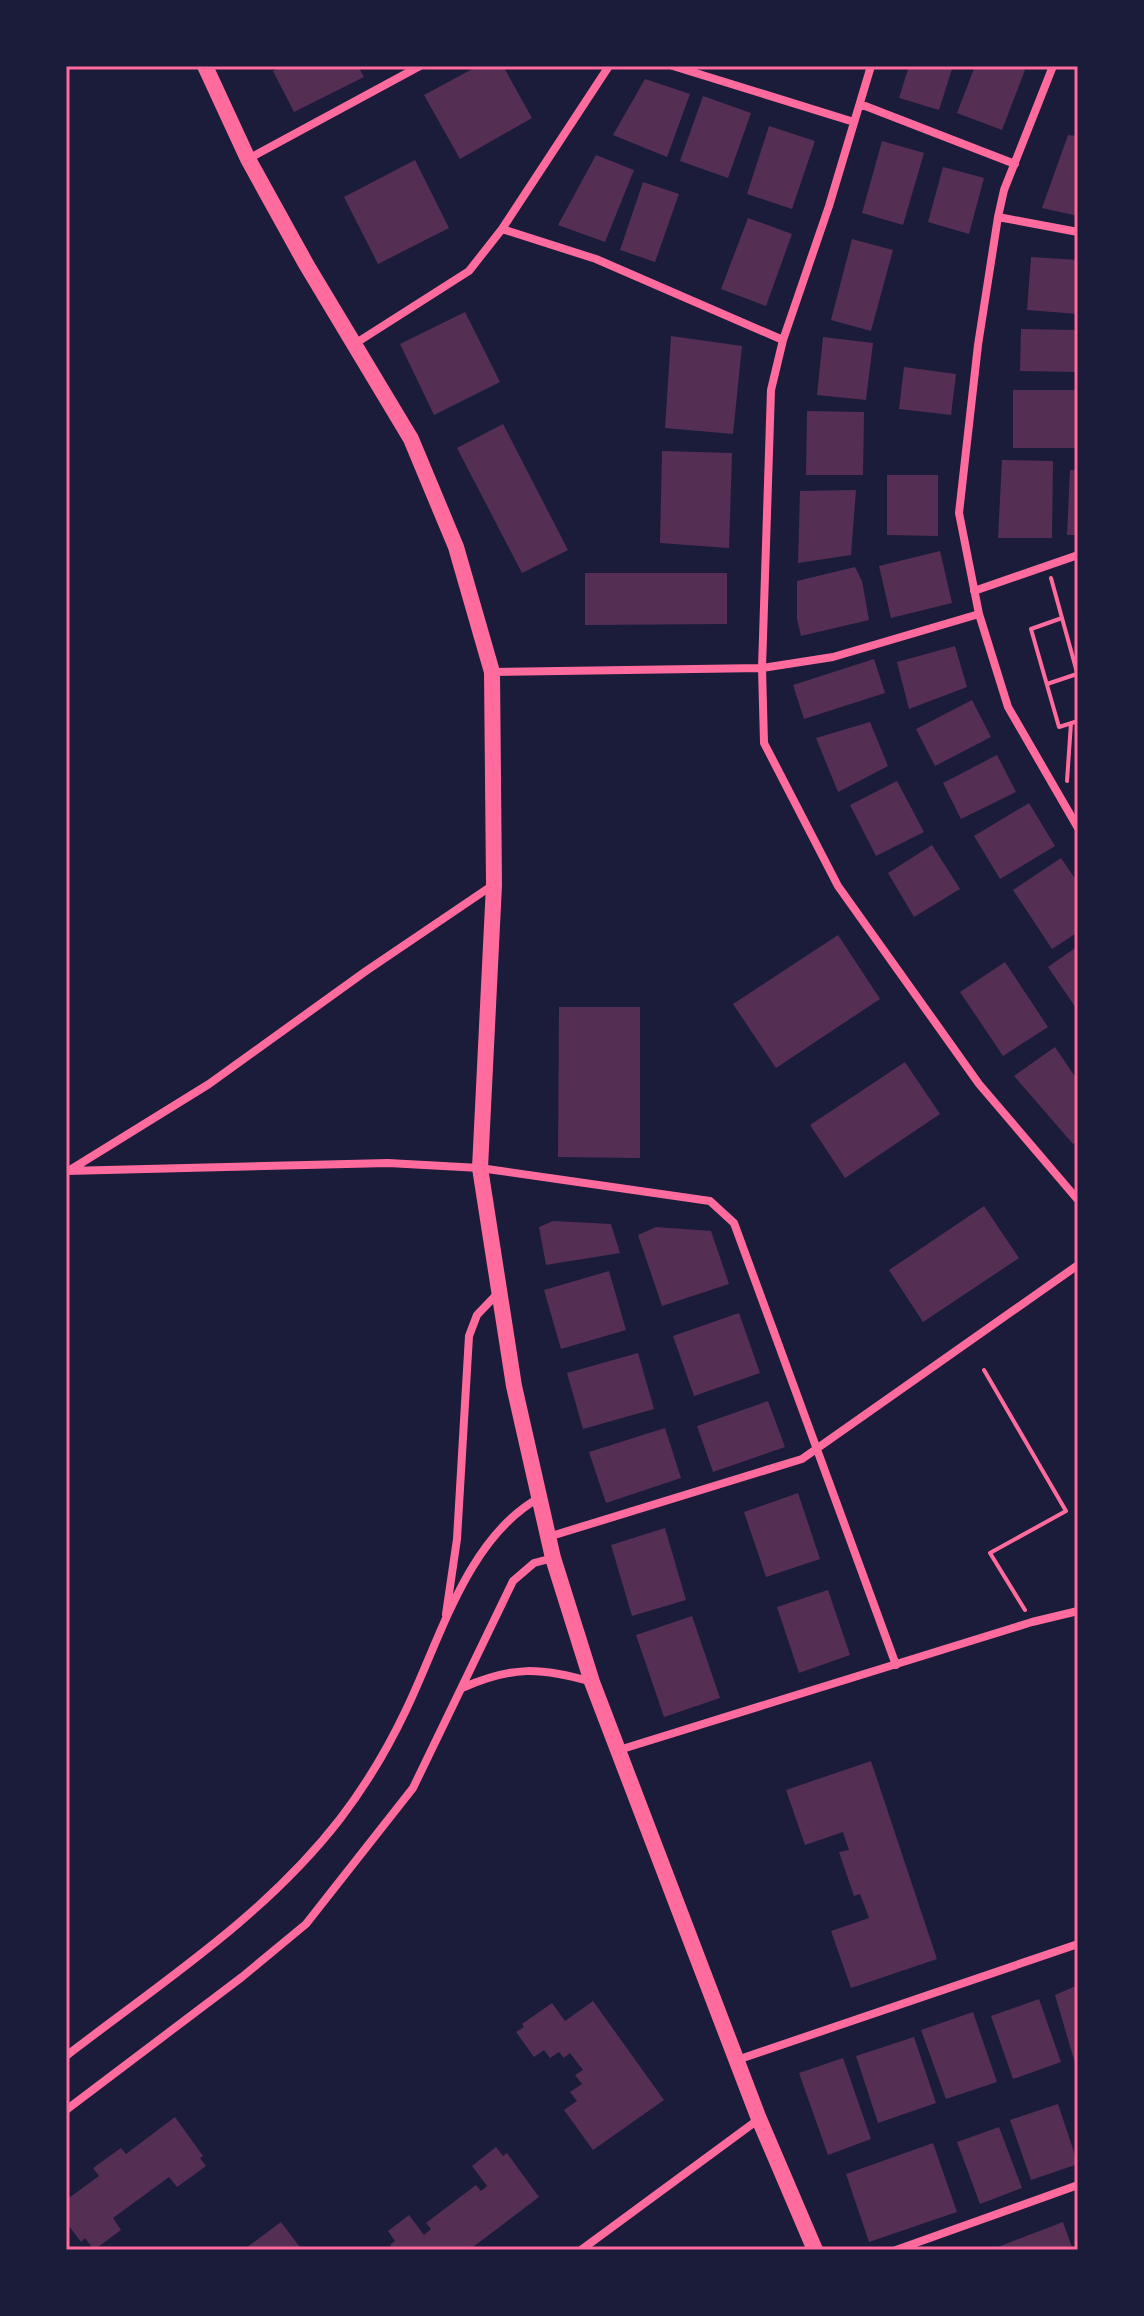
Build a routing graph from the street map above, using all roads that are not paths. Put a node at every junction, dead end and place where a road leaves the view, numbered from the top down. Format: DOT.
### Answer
graph roads {
  1 [pos="205,66"];
  2 [pos="420,66"];
  3 [pos="609,66"];
  4 [pos="673,66"];
  5 [pos="871,66"];
  6 [pos="1053,66"];
  7 [pos="860,104"];
  8 [pos="854,122"];
  9 [pos="248,159"];
  10 [pos="1015,164"];
  11 [pos="998,217"];
  12 [pos="502,229"];
  13 [pos="1078,232"];
  14 [pos="783,340"];
  15 [pos="356,343"];
  16 [pos="1078,555"];
  17 [pos="974,591"];
  18 [pos="979,614"];
  19 [pos="762,668"];
  20 [pos="492,672"];
  21 [pos="1078,828"];
  22 [pos="494,885"];
  23 [pos="480,1168"];
  24 [pos="67,1171"];
  25 [pos="1078,1181"];
  26 [pos="1069,1189"];
  27 [pos="1078,1200"];
  28 [pos="1078,1265"];
  29 [pos="499,1292"];
  30 [pos="817,1449"];
  31 [pos="539,1498"];
  32 [pos="548,1537"];
  33 [pos="553,1558"];
  34 [pos="1078,1611"];
  35 [pos="445,1623"];
  36 [pos="896,1665"];
  37 [pos="592,1682"];
  38 [pos="461,1688"];
  39 [pos="619,1750"];
  40 [pos="1078,1944"];
  41 [pos="66,2056"];
  42 [pos="737,2060"];
  43 [pos="66,2110"];
  44 [pos="759,2119"];
  45 [pos="1078,2185"];
  46 [pos="581,2250"];
  47 [pos="815,2250"];
  48 [pos="896,2250"];
  1 -- 9 [label="main road"];
  2 -- 9 [label="street"];
  3 -- 12 [label="street"];
  4 -- 8 [label="street"];
  5 -- 7 [label="street"];
  6 -- 10 [label="street"];
  7 -- 8 [label="street"];
  7 -- 10 [label="street"];
  8 -- 14 [label="street"];
  9 -- 15 [label="main road"];
  10 -- 11 [label="street"];
  11 -- 13 [label="street"];
  11 -- 17 [label="street"];
  12 -- 14 [label="street"];
  12 -- 15 [label="street"];
  14 -- 19 [label="street"];
  15 -- 20 [label="main road"];
  16 -- 17 [label="street"];
  17 -- 18 [label="street"];
  18 -- 19 [label="street"];
  18 -- 21 [label="street"];
  19 -- 20 [label="street"];
  19 -- 26 [label="street"];
  20 -- 22 [label="main road"];
  22 -- 23 [label="main road"];
  22 -- 24 [label="street"];
  23 -- 24 [label="street"];
  23 -- 29 [label="main road"];
  23 -- 30 [label="street"];
  25 -- 26 [label="street"];
  26 -- 27 [label="street"];
  28 -- 30 [label="street"];
  29 -- 31 [label="main road"];
  29 -- 35 [label="street"];
  30 -- 32 [label="street"];
  30 -- 36 [label="street"];
  31 -- 32 [label="main road"];
  31 -- 35 [label="street"];
  32 -- 33 [label="main road"];
  33 -- 37 [label="main road"];
  33 -- 38 [label="street"];
  34 -- 36 [label="street"];
  35 -- 41 [label="street"];
  36 -- 39 [label="street"];
  37 -- 38 [label="street"];
  37 -- 39 [label="main road"];
  38 -- 43 [label="street"];
  39 -- 42 [label="main road"];
  40 -- 42 [label="street"];
  42 -- 44 [label="main road"];
  44 -- 46 [label="street"];
  44 -- 47 [label="main road"];
  45 -- 48 [label="street"];
}
